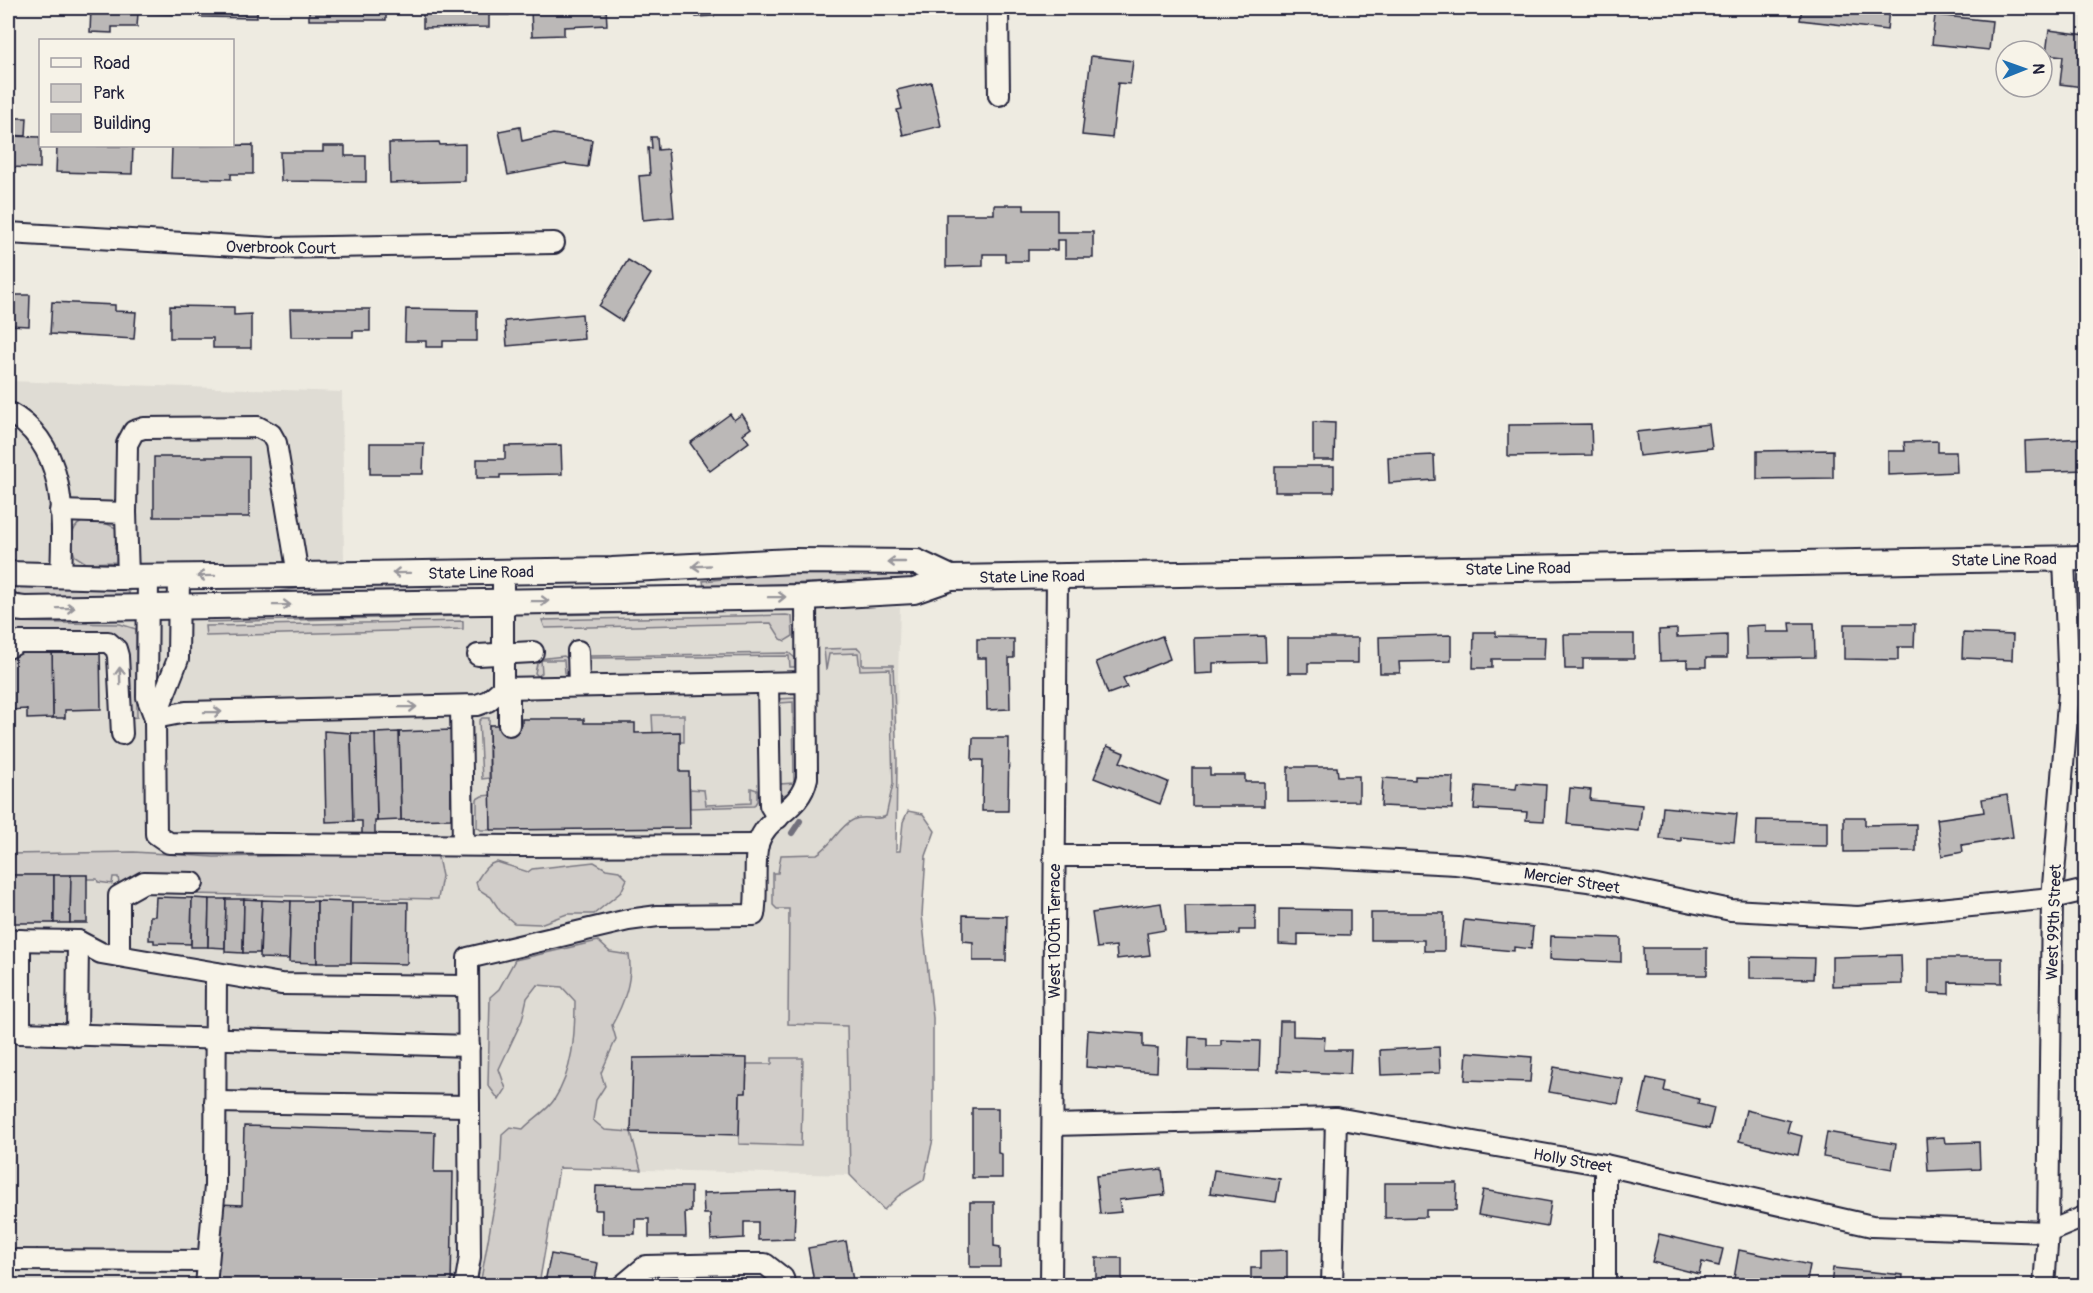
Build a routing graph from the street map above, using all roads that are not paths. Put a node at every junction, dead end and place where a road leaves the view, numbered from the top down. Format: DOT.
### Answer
graph roads {
  1 [pos="998,8"];
  2 [pos="999,95"];
  3 [pos="8,233"];
  4 [pos="554,243"];
  5 [pos="8,412"];
  6 [pos="60,511"];
  7 [pos="126,513"];
  8 [pos="2075,558"];
  9 [pos="503,571"];
  10 [pos="8,574"];
  11 [pos="298,575"];
  12 [pos="61,576"];
  13 [pos="1057,576"];
  14 [pos="138,577"];
  15 [pos="179,577"];
  16 [pos="951,578"];
  17 [pos="806,597"];
  18 [pos="503,602"];
  19 [pos="179,606"];
  20 [pos="8,607"];
  21 [pos="148,607"];
  22 [pos="8,648"];
  23 [pos="578,651"];
  24 [pos="533,652"];
  25 [pos="503,653"];
  26 [pos="478,654"];
  27 [pos="768,682"];
  28 [pos="806,682"];
  29 [pos="579,686"];
  30 [pos="506,688"];
  31 [pos="461,706"];
  32 [pos="155,718"];
  33 [pos="509,725"];
  34 [pos="122,734"];
  35 [pos="778,818"];
  36 [pos="463,844"];
  37 [pos="758,845"];
  38 [pos="1054,856"];
  39 [pos="193,883"];
  40 [pos="2085,890"];
  41 [pos="2052,897"];
  42 [pos="14,940"];
  43 [pos="78,941"];
  44 [pos="119,956"];
  45 [pos="216,973"];
  46 [pos="468,986"];
  47 [pos="14,1030"];
  48 [pos="77,1036"];
  49 [pos="215,1041"];
  50 [pos="469,1046"];
  51 [pos="215,1102"];
  52 [pos="469,1106"];
  53 [pos="1336,1118"];
  54 [pos="1053,1125"];
  55 [pos="1605,1165"];
  56 [pos="2085,1216"];
  57 [pos="2048,1232"];
  58 [pos="8,1260"];
  59 [pos="207,1261"];
  60 [pos="206,1286"];
  61 [pos="465,1286"];
  62 [pos="622,1286"];
  63 [pos="785,1286"];
  64 [pos="1051,1286"];
  65 [pos="1332,1286"];
  66 [pos="1605,1286"];
  67 [pos="2044,1286"];
  1 -- 2 [label="street"];
  3 -- 4 [label="street, Overbrook Court"];
  5 -- 6 [label="street"];
  6 -- 7 [label="street"];
  6 -- 12 [label="street"];
  7 -- 11 [label="street"];
  7 -- 14 [label="street"];
  8 -- 13 [label="main road, State Line Road"];
  8 -- 41 [label="street, West 99th Street"];
  9 -- 11 [label="main road, State Line Road, one-way"];
  16 -- 9 [label="main road, State Line Road, one-way"];
  9 -- 18 [label="street"];
  10 -- 12 [label="main road, State Line Road"];
  11 -- 15 [label="main road, State Line Road, one-way"];
  12 -- 14 [label="main road, State Line Road"];
  13 -- 16 [label="main road, State Line Road"];
  13 -- 38 [label="street, West 100th Terrace"];
  14 -- 15 [label="main road, State Line Road"];
  14 -- 21 [label="street"];
  15 -- 19 [label="street"];
  16 -- 17 [label="main road, State Line Road"];
  18 -- 17 [label="main road, State Line Road, one-way"];
  17 -- 28 [label="street"];
  19 -- 18 [label="main road, State Line Road, one-way"];
  18 -- 25 [label="street"];
  19 -- 21 [label="main road, State Line Road"];
  19 -- 32 [label="street"];
  20 -- 21 [label="main road, State Line Road, one-way"];
  21 -- 32 [label="street"];
  34 -- 22 [label="street, one-way"];
  23 -- 29 [label="street"];
  24 -- 25 [label="street"];
  25 -- 26 [label="street"];
  25 -- 30 [label="street"];
  27 -- 28 [label="street"];
  27 -- 29 [label="street"];
  27 -- 35 [label="street"];
  28 -- 35 [label="street"];
  29 -- 30 [label="street"];
  30 -- 31 [label="street"];
  30 -- 33 [label="street"];
  32 -- 31 [label="street, one-way"];
  31 -- 36 [label="street"];
  32 -- 36 [label="street"];
  35 -- 37 [label="street"];
  36 -- 37 [label="street"];
  37 -- 46 [label="street"];
  38 -- 41 [label="street, Mercier Street"];
  38 -- 54 [label="street, West 100th Terrace"];
  39 -- 44 [label="street"];
  40 -- 41 [label="street, Mercier Street"];
  41 -- 57 [label="street, West 99th Street"];
  42 -- 43 [label="street"];
  42 -- 47 [label="street"];
  43 -- 44 [label="street"];
  43 -- 48 [label="street"];
  44 -- 45 [label="street"];
  45 -- 46 [label="street"];
  45 -- 49 [label="street"];
  46 -- 50 [label="street"];
  47 -- 48 [label="street"];
  48 -- 49 [label="street"];
  49 -- 50 [label="street"];
  49 -- 51 [label="street"];
  50 -- 52 [label="street"];
  51 -- 52 [label="street"];
  51 -- 59 [label="street"];
  52 -- 61 [label="street"];
  53 -- 54 [label="street, Holly Street"];
  53 -- 55 [label="street, Holly Street"];
  53 -- 65 [label="street"];
  54 -- 64 [label="street, West 100th Terrace"];
  55 -- 57 [label="street, Holly Street"];
  55 -- 66 [label="street"];
  56 -- 57 [label="street, Holly Street"];
  57 -- 67 [label="street, West 99th Street"];
  58 -- 59 [label="street"];
  59 -- 60 [label="street"];
  62 -- 63 [label="street"];
}
